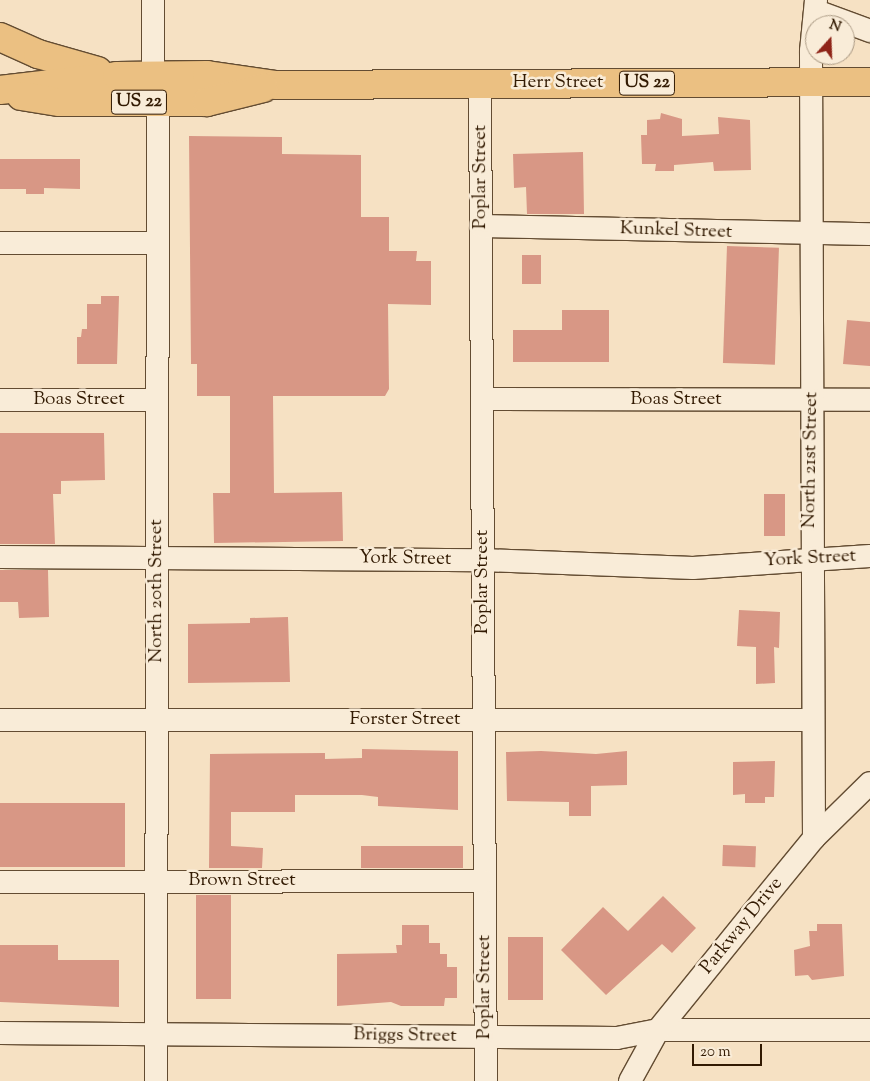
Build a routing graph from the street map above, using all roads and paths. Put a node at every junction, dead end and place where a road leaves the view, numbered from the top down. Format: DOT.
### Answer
graph roads {
  1 [pos="153,0"];
  2 [pos="816,6"];
  3 [pos="870,31"];
  4 [pos="0,37"];
  5 [pos="117,76"];
  6 [pos="154,76"];
  7 [pos="813,82"];
  8 [pos="870,82"];
  9 [pos="480,84"];
  10 [pos="276,85"];
  11 [pos="0,91"];
  12 [pos="158,102"];
  13 [pos="481,226"];
  14 [pos="870,234"];
  15 [pos="812,235"];
  16 [pos="0,243"];
  17 [pos="158,243"];
  18 [pos="482,399"];
  19 [pos="0,400"];
  20 [pos="157,400"];
  21 [pos="870,400"];
  22 [pos="812,401"];
  23 [pos="870,556"];
  24 [pos="0,557"];
  25 [pos="810,557"];
  26 [pos="157,558"];
  27 [pos="483,560"];
  28 [pos="0,720"];
  29 [pos="157,720"];
  30 [pos="484,720"];
  31 [pos="810,720"];
  32 [pos="870,783"];
  33 [pos="814,838"];
  34 [pos="484,881"];
  35 [pos="0,882"];
  36 [pos="156,882"];
  37 [pos="658,1030"];
  38 [pos="870,1030"];
  39 [pos="0,1033"];
  40 [pos="156,1033"];
  41 [pos="486,1037"];
  42 [pos="156,1081"];
  43 [pos="486,1081"];
  44 [pos="630,1081"];
  1 -- 6 [label="street"];
  2 -- 3 [label="street"];
  2 -- 7 [label="street, North 21st Street"];
  4 -- 5 [label="main road, US 22"];
  5 -- 6 [label="main road, Herr Street / US 22"];
  5 -- 11 [label="main road, Herr Street"];
  6 -- 10 [label="main road, Herr Street / US 22"];
  7 -- 8 [label="main road, Herr Street / US 22"];
  7 -- 9 [label="main road, Herr Street / US 22"];
  7 -- 15 [label="street, North 21st Street"];
  9 -- 10 [label="main road, Herr Street / US 22"];
  9 -- 13 [label="street, Poplar Street"];
  10 -- 12 [label="main road, Herr Street / US 22"];
  11 -- 12 [label="main road, Herr Street / US 22"];
  12 -- 17 [label="street, North 20th Street"];
  13 -- 15 [label="street, Kunkel Street"];
  13 -- 18 [label="street, Poplar Street"];
  14 -- 15 [label="street, Kunkel Street"];
  15 -- 22 [label="street, North 21st Street"];
  16 -- 17 [label="street"];
  17 -- 20 [label="street, North 20th Street"];
  18 -- 22 [label="street, Boas Street"];
  18 -- 27 [label="street, Poplar Street"];
  19 -- 20 [label="street, Boas Street"];
  20 -- 26 [label="street, North 20th Street"];
  21 -- 22 [label="street, Boas Street"];
  22 -- 25 [label="street, North 21st Street"];
  23 -- 25 [label="street, York Street"];
  24 -- 26 [label="street, York Street"];
  25 -- 27 [label="street, York Street"];
  25 -- 31 [label="street, North 21st Street"];
  26 -- 27 [label="street, York Street"];
  26 -- 29 [label="street, North 20th Street"];
  27 -- 30 [label="street, Poplar Street"];
  28 -- 29 [label="street, Forster Street"];
  29 -- 30 [label="street, Forster Street"];
  29 -- 36 [label="street, North 20th Street"];
  30 -- 31 [label="street, Forster Street"];
  30 -- 34 [label="street, Poplar Street"];
  31 -- 33 [label="street, North 21st Street"];
  32 -- 33 [label="street, Parkway Drive"];
  33 -- 37 [label="street, Parkway Drive"];
  34 -- 36 [label="street, Brown Street"];
  34 -- 41 [label="street, Poplar Street"];
  35 -- 36 [label="street, Brown Street"];
  36 -- 40 [label="street, North 20th Street"];
  37 -- 38 [label="street, Briggs Street"];
  37 -- 41 [label="street, Briggs Street"];
  37 -- 44 [label="street, Parkway Drive"];
  39 -- 40 [label="street, Briggs Street"];
  40 -- 41 [label="street, Briggs Street"];
  40 -- 42 [label="street, North 20th Street"];
  41 -- 43 [label="street, Poplar Street"];
}
